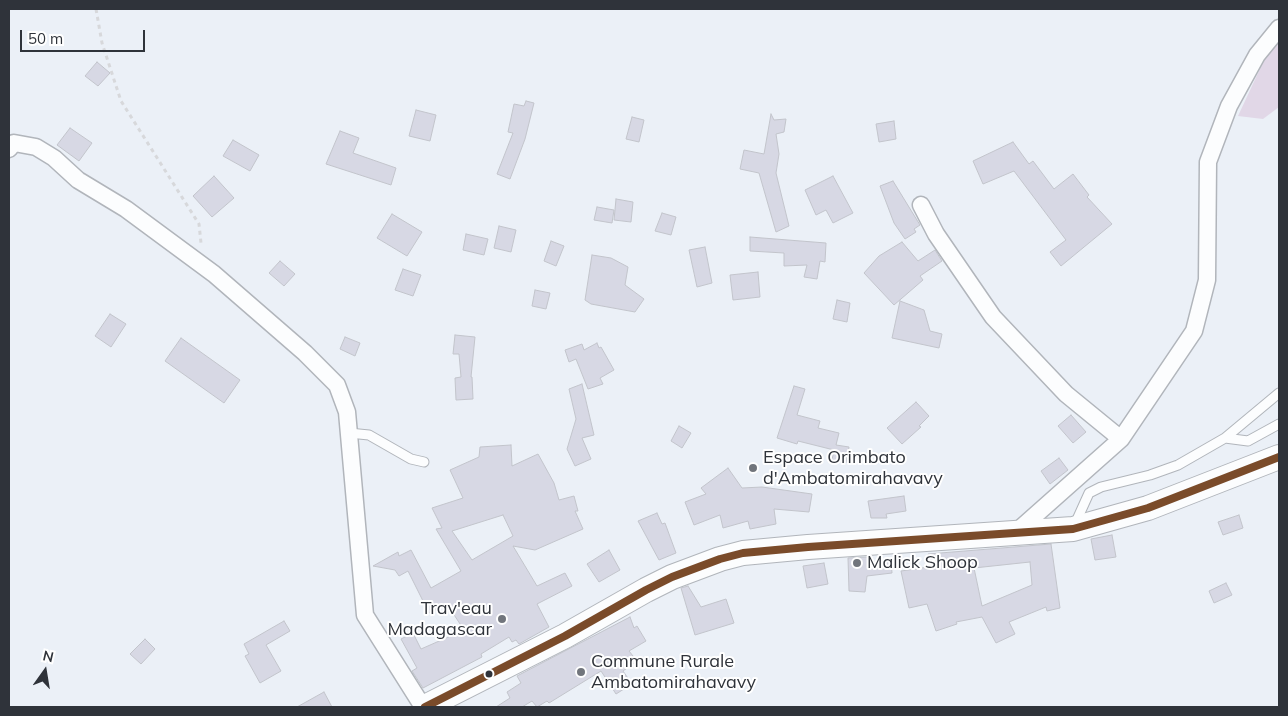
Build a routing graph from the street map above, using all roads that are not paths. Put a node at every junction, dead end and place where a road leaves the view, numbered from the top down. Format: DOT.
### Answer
graph roads {
  1 [pos="1279,28"];
  2 [pos="9,149"];
  3 [pos="921,205"];
  4 [pos="1279,393"];
  5 [pos="1279,424"];
  6 [pos="349,433"];
  7 [pos="1225,438"];
  8 [pos="1121,439"];
  9 [pos="1279,456"];
  10 [pos="424,462"];
  11 [pos="1073,529"];
  12 [pos="1014,534"];
  13 [pos="424,707"];
  1 -- 8 [label="street"];
  2 -- 6 [label="street"];
  3 -- 8 [label="street"];
  4 -- 7 [label="lane"];
  5 -- 7 [label="lane"];
  6 -- 10 [label="lane"];
  6 -- 13 [label="street"];
  7 -- 11 [label="lane"];
  8 -- 12 [label="street"];
  9 -- 11 [label="main road"];
  11 -- 12 [label="main road"];
  12 -- 13 [label="main road"];
}
